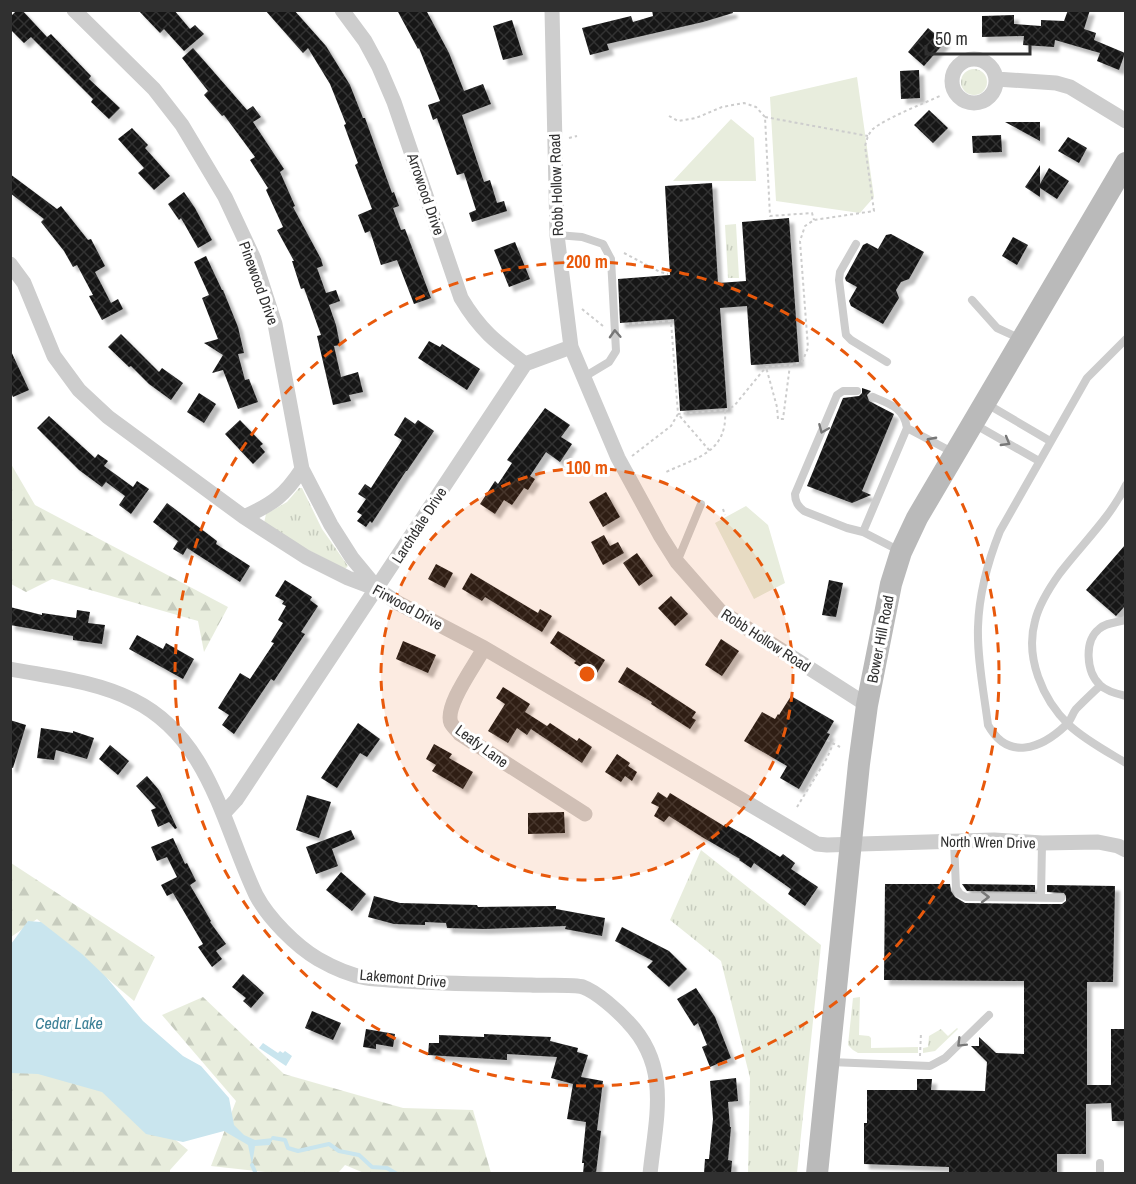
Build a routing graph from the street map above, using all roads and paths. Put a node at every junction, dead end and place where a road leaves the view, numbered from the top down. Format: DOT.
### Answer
graph roads {
  1 [pos="74,10"];
  2 [pos="342,10"];
  3 [pos="552,10"];
  4 [pos="996,79"];
  5 [pos="942,95"];
  6 [pos="669,116"];
  7 [pos="765,117"];
  8 [pos="1125,121"];
  9 [pos="577,136"];
  10 [pos="868,136"];
  11 [pos="566,138"];
  12 [pos="1125,163"];
  13 [pos="814,220"];
  14 [pos="557,235"];
  15 [pos="856,244"];
  16 [pos="624,253"];
  17 [pos="10,264"];
  18 [pos="668,274"];
  19 [pos="972,300"];
  20 [pos="581,308"];
  21 [pos="633,324"];
  22 [pos="603,326"];
  23 [pos="1125,339"];
  24 [pos="1023,340"];
  25 [pos="571,347"];
  26 [pos="887,362"];
  27 [pos="525,364"];
  28 [pos="790,365"];
  29 [pos="766,367"];
  30 [pos="584,377"];
  31 [pos="857,391"];
  32 [pos="873,397"];
  33 [pos="985,403"];
  34 [pos="725,410"];
  35 [pos="678,414"];
  36 [pos="973,424"];
  37 [pos="907,428"];
  38 [pos="1050,441"];
  39 [pos="710,450"];
  40 [pos="955,454"];
  41 [pos="632,456"];
  42 [pos="1039,461"];
  43 [pos="302,470"];
  44 [pos="666,472"];
  45 [pos="1125,485"];
  46 [pos="701,504"];
  47 [pos="723,509"];
  48 [pos="725,515"];
  49 [pos="244,517"];
  50 [pos="863,532"];
  51 [pos="901,552"];
  52 [pos="677,562"];
  53 [pos="377,589"];
  54 [pos="1125,621"];
  55 [pos="484,648"];
  56 [pos="10,669"];
  57 [pos="1100,686"];
  58 [pos="1125,696"];
  59 [pos="867,705"];
  60 [pos="1068,724"];
  61 [pos="827,741"];
  62 [pos="832,744"];
  63 [pos="840,747"];
  64 [pos="1125,763"];
  65 [pos="797,807"];
  66 [pos="224,813"];
  67 [pos="585,814"];
  68 [pos="954,841"];
  69 [pos="1042,843"];
  70 [pos="849,844"];
  71 [pos="1125,850"];
  72 [pos="1041,898"];
  73 [pos="1061,898"];
  74 [pos="989,1016"];
  75 [pos="921,1032"];
  76 [pos="919,1057"];
  77 [pos="828,1062"];
  78 [pos="1100,1163"];
  79 [pos="650,1173"];
  80 [pos="817,1173"];
  81 [pos="1100,1173"];
  1 -- 43 [label="street, Pinewood Drive"];
  2 -- 27 [label="street, Arrowood Drive"];
  3 -- 14 [label="street, Robb Hollow Road"];
  4 -- 8 [label="street"];
  5 -- 10 [label="path"];
  6 -- 7 [label="path"];
  7 -- 10 [label="path"];
  7 -- 13 [label="path"];
  9 -- 11 [label="path"];
  10 -- 13 [label="path"];
  12 -- 24 [label="main road, Bower Hill Road"];
  13 -- 28 [label="path"];
  14 -- 25 [label="street, Robb Hollow Road"];
  30 -- 14 [label="lane, one-way"];
  15 -- 26 [label="lane"];
  16 -- 18 [label="path"];
  17 -- 49 [label="street, Firwood Drive"];
  19 -- 24 [label="lane"];
  20 -- 22 [label="path"];
  21 -- 35 [label="path"];
  23 -- 38 [label="lane"];
  24 -- 33 [label="main road, Bower Hill Road"];
  25 -- 27 [label="street"];
  25 -- 30 [label="street, Robb Hollow Road"];
  27 -- 53 [label="street, Larchdale Drive"];
  28 -- 29 [label="path"];
  28 -- 29 [label="path"];
  29 -- 34 [label="path"];
  30 -- 52 [label="street, Robb Hollow Road"];
  31 -- 50 [label="lane, one-way"];
  32 -- 37 [label="lane"];
  33 -- 36 [label="main road, Bower Hill Road"];
  33 -- 38 [label="lane"];
  34 -- 35 [label="path"];
  34 -- 39 [label="path"];
  35 -- 39 [label="path"];
  35 -- 41 [label="path"];
  36 -- 40 [label="main road, Bower Hill Road"];
  36 -- 42 [label="lane, one-way"];
  40 -- 37 [label="lane, one-way"];
  37 -- 50 [label="lane"];
  38 -- 42 [label="lane"];
  39 -- 44 [label="path"];
  40 -- 51 [label="main road, Bower Hill Road"];
  42 -- 60 [label="lane"];
  43 -- 49 [label="street"];
  43 -- 53 [label="street, Pinewood Drive"];
  45 -- 60 [label="lane"];
  46 -- 52 [label="lane"];
  47 -- 48 [label="path"];
  49 -- 53 [label="street, Firwood Drive"];
  50 -- 51 [label="lane"];
  51 -- 59 [label="main road, Bower Hill Road"];
  52 -- 59 [label="street, Robb Hollow Road"];
  53 -- 55 [label="street, Firwood Drive"];
  53 -- 66 [label="street, Larchdale Drive"];
  54 -- 57 [label="lane"];
  55 -- 67 [label="street, Leafy Lane"];
  55 -- 70 [label="street, Firwood Drive"];
  56 -- 66 [label="street, Lakemont Drive"];
  57 -- 58 [label="lane"];
  57 -- 60 [label="lane"];
  59 -- 70 [label="main road, Bower Hill Road"];
  60 -- 64 [label="lane"];
  61 -- 62 [label="path"];
  62 -- 63 [label="path"];
  62 -- 65 [label="path"];
  66 -- 79 [label="street, Lakemont Drive"];
  68 -- 69 [label="street, North Wren Drive"];
  68 -- 70 [label="street, North Wren Drive"];
  68 -- 72 [label="lane, one-way"];
  69 -- 71 [label="street, North Wren Drive"];
  69 -- 72 [label="lane"];
  70 -- 77 [label="main road, Bower Hill Road"];
  72 -- 73 [label="lane"];
  74 -- 77 [label="lane, one-way"];
  75 -- 76 [label="path"];
  77 -- 80 [label="main road, Bower Hill Road"];
  78 -- 81 [label="lane"];
}
